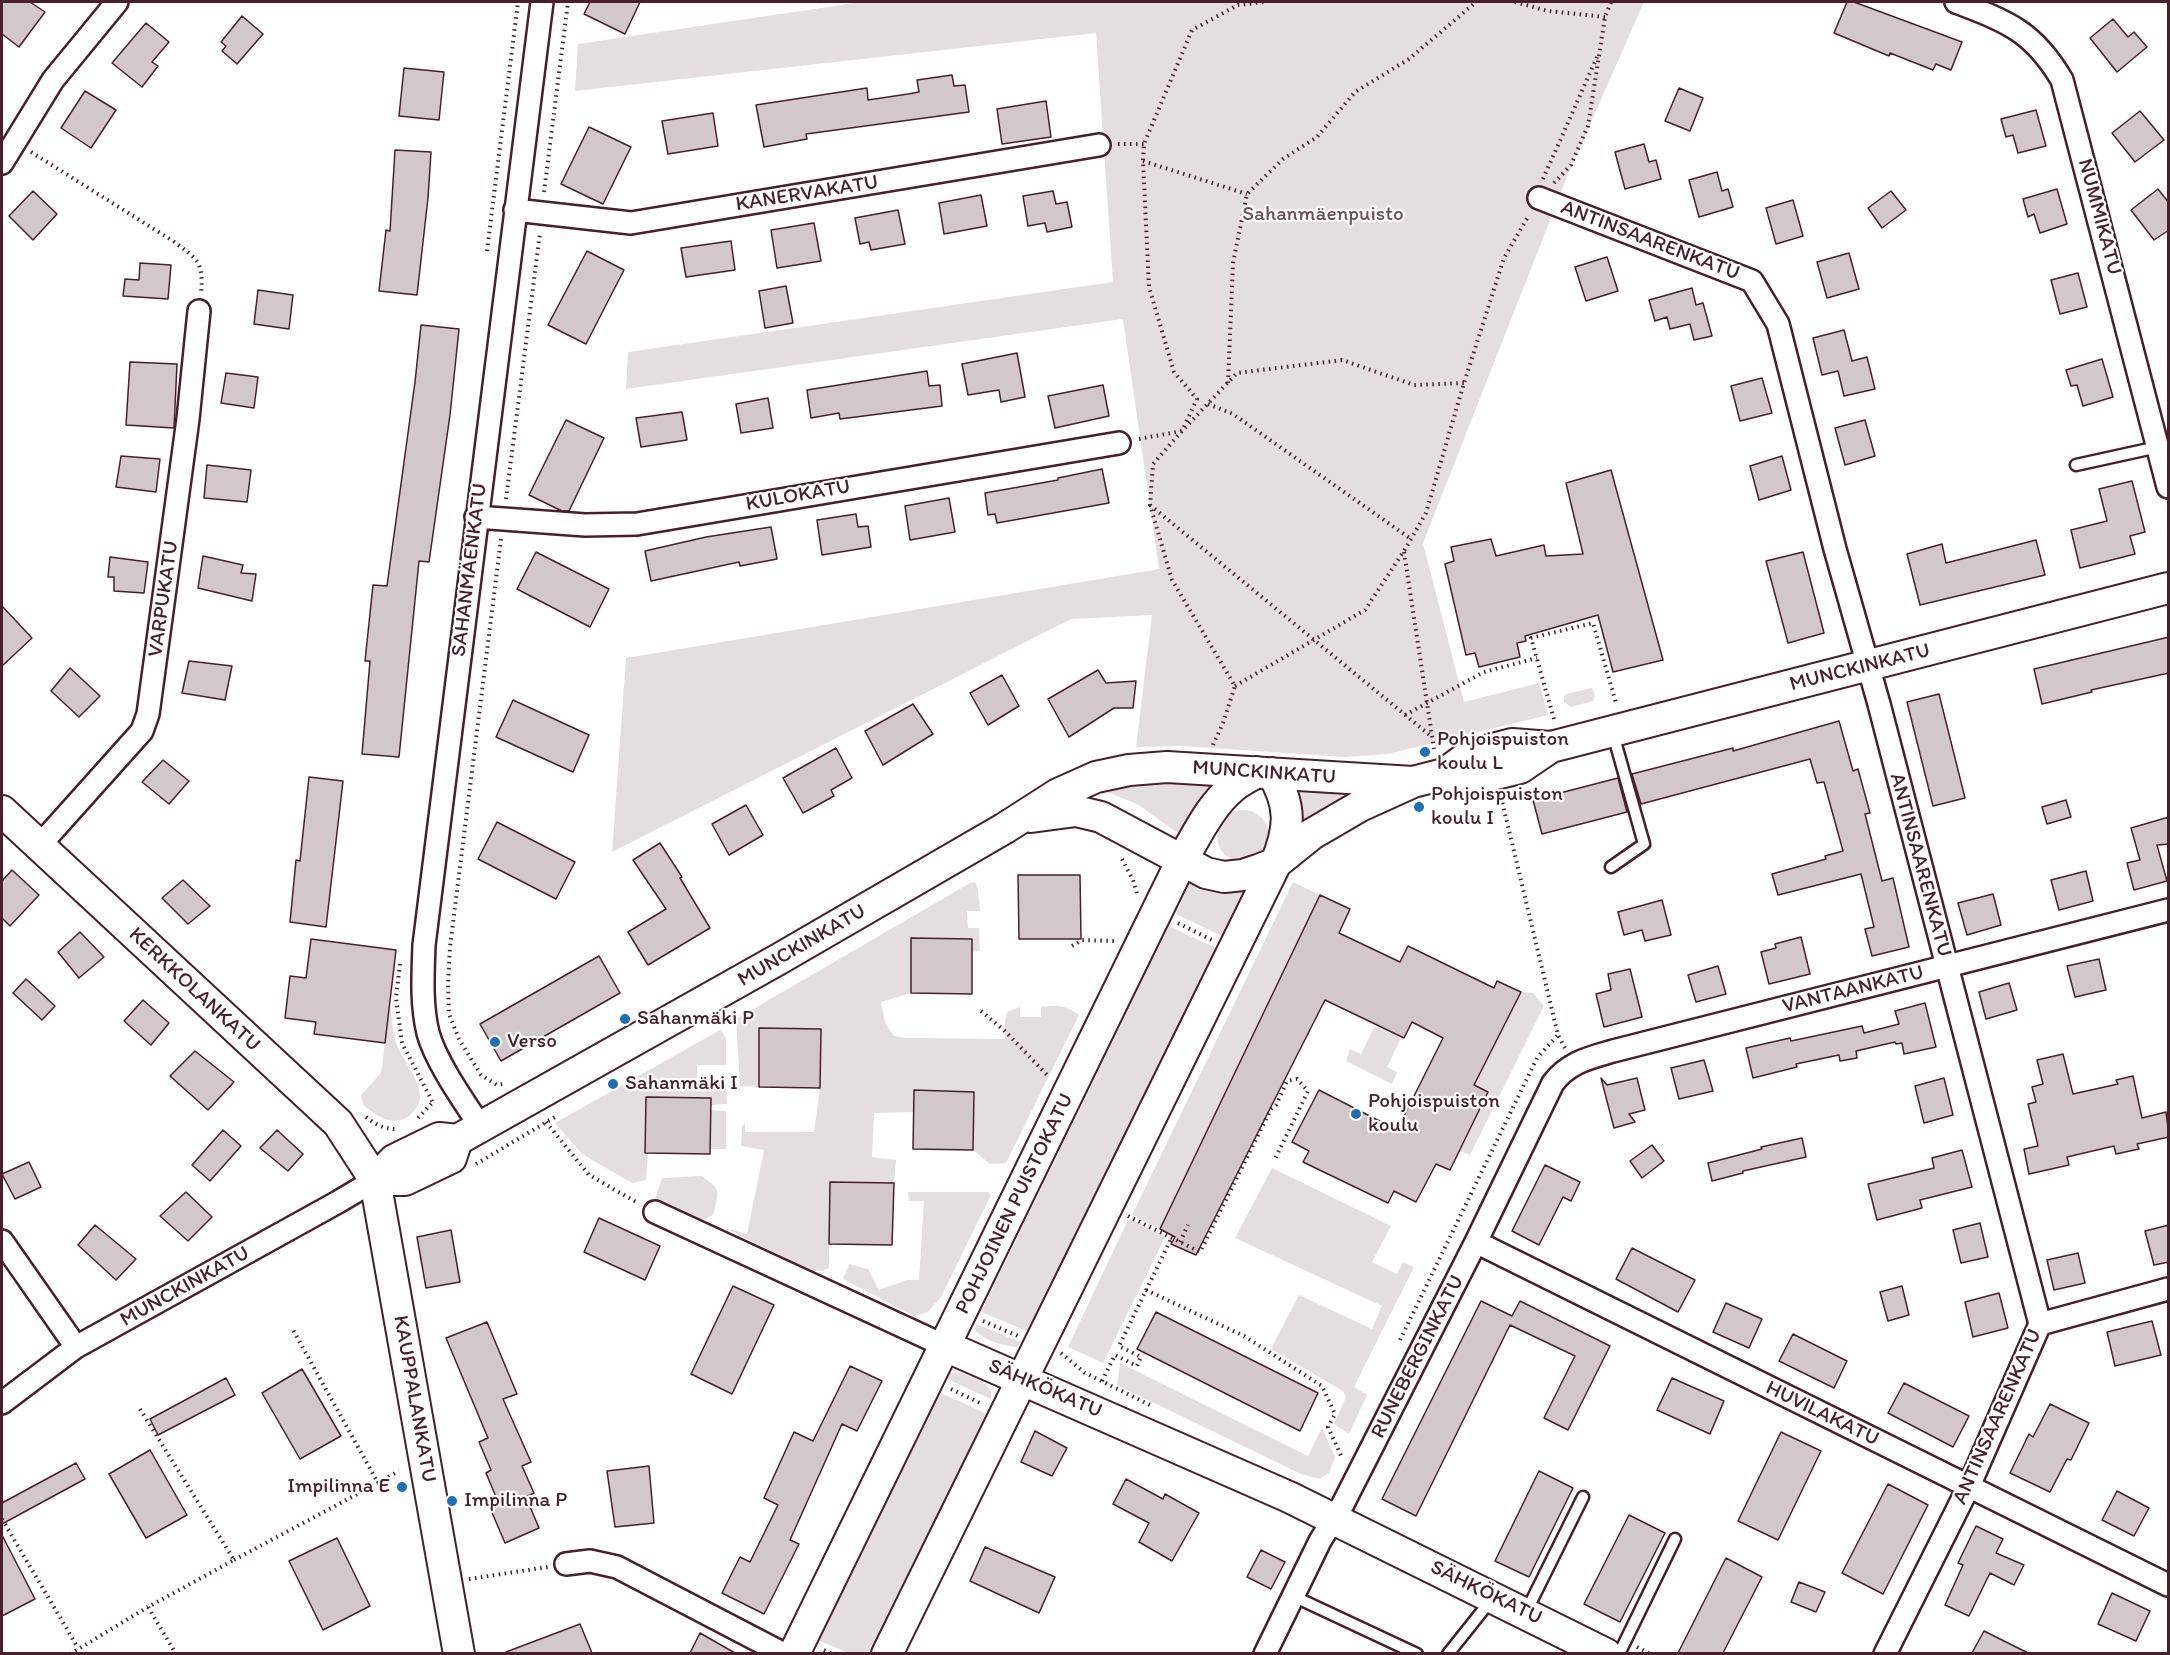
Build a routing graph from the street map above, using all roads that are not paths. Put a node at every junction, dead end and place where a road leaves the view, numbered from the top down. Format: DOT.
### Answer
graph roads {
  1 [pos="117,2"];
  2 [pos="542,2"];
  3 [pos="1956,2"];
  4 [pos="1099,145"];
  5 [pos="2,164"];
  6 [pos="1539,198"];
  7 [pos="515,210"];
  8 [pos="199,311"];
  9 [pos="1119,443"];
  10 [pos="2158,447"];
  11 [pos="2076,465"];
  12 [pos="2169,487"];
  13 [pos="476,518"];
  14 [pos="2169,588"];
  15 [pos="1868,667"];
  16 [pos="1614,717"];
  17 [pos="1553,733"];
  18 [pos="1439,762"];
  19 [pos="1264,773"];
  20 [pos="1413,782"];
  21 [pos="2,812"];
  22 [pos="1019,819"];
  23 [pos="39,846"];
  24 [pos="1182,860"];
  25 [pos="1276,863"];
  26 [pos="1611,867"];
  27 [pos="2169,910"];
  28 [pos="1946,966"];
  29 [pos="1574,1064"];
  30 [pos="468,1133"];
  31 [pos="375,1180"];
  32 [pos="654,1212"];
  33 [pos="2,1241"];
  34 [pos="1476,1242"];
  35 [pos="2169,1289"];
  36 [pos="2040,1324"];
  37 [pos="945,1346"];
  38 [pos="76,1347"];
  39 [pos="1022,1380"];
  40 [pos="2,1402"];
  41 [pos="1969,1486"];
  42 [pos="1583,1497"];
  43 [pos="1335,1519"];
  44 [pos="1675,1539"];
  45 [pos="566,1564"];
  46 [pos="2169,1585"];
  47 [pos="1293,1596"];
  48 [pos="1493,1597"];
  49 [pos="1526,1613"];
  50 [pos="459,1653"];
  51 [pos="784,1653"];
  52 [pos="794,1653"];
  53 [pos="887,1653"];
  54 [pos="1266,1653"];
  55 [pos="1417,1653"];
  56 [pos="1448,1653"];
  57 [pos="1606,1653"];
  58 [pos="1619,1653"];
  59 [pos="1885,1653"];
  1 -- 5 [label="street"];
  2 -- 7 [label="street, SAHANMÄENKATU"];
  3 -- 10 [label="street, NUMMIKATU"];
  4 -- 7 [label="street, KANERVAKATU"];
  6 -- 15 [label="street, ANTINSAARENKATU"];
  7 -- 13 [label="street, SAHANMÄENKATU"];
  8 -- 23 [label="street, VARPUKATU"];
  9 -- 13 [label="street, KULOKATU"];
  10 -- 11 [label="lane"];
  10 -- 12 [label="street, NUMMIKATU"];
  13 -- 30 [label="street, SAHANMÄENKATU"];
  14 -- 15 [label="main road, MUNCKINKATU"];
  15 -- 16 [label="main road, MUNCKINKATU"];
  15 -- 28 [label="street, ANTINSAARENKATU"];
  16 -- 17 [label="main road, MUNCKINKATU"];
  16 -- 26 [label="lane"];
  17 -- 18 [label="main road, MUNCKINKATU"];
  17 -- 18 [label="main road, MUNCKINKATU"];
  18 -- 20 [label="main road, MUNCKINKATU"];
  19 -- 20 [label="main road, MUNCKINKATU"];
  19 -- 22 [label="main road, MUNCKINKATU"];
  19 -- 24 [label="main road, POHJOINEN PUISTOKATU"];
  19 -- 25 [label="main road"];
  20 -- 25 [label="main road, MUNCKINKATU"];
  21 -- 23 [label="main road, KERKKOLANKATU"];
  22 -- 24 [label="main road, MUNCKINKATU"];
  22 -- 30 [label="main road, MUNCKINKATU"];
  23 -- 31 [label="main road, KERKKOLANKATU"];
  24 -- 25 [label="main road, MUNCKINKATU"];
  24 -- 37 [label="main road, POHJOINEN PUISTOKATU"];
  25 -- 39 [label="main road"];
  27 -- 28 [label="street, VANTAANKATU"];
  28 -- 29 [label="street, VANTAANKATU"];
  28 -- 36 [label="street, ANTINSAARENKATU"];
  29 -- 34 [label="street, RUNEBERGINKATU"];
  30 -- 31 [label="main road, MUNCKINKATU"];
  31 -- 38 [label="street, MUNCKINKATU"];
  31 -- 50 [label="main road, KAUPPALANKATU"];
  32 -- 37 [label="street, SÄHKÖKATU"];
  33 -- 38 [label="street"];
  34 -- 41 [label="street, HUVILAKATU"];
  34 -- 43 [label="street, RUNEBERGINKATU"];
  35 -- 36 [label="street"];
  36 -- 41 [label="street, ANTINSAARENKATU"];
  37 -- 39 [label="main road, SÄHKÖKATU"];
  37 -- 52 [label="main road, POHJOINEN PUISTOKATU"];
  38 -- 40 [label="street, MUNCKINKATU"];
  39 -- 43 [label="main road, SÄHKÖKATU"];
  39 -- 53 [label="main road"];
  41 -- 46 [label="street, HUVILAKATU"];
  41 -- 59 [label="street, ANTINSAARENKATU"];
  42 -- 49 [label="lane"];
  43 -- 47 [label="street, RUNEBERGINKATU"];
  43 -- 48 [label="main road, SÄHKÖKATU"];
  44 -- 58 [label="lane"];
  45 -- 51 [label="street"];
  47 -- 54 [label="street, RUNEBERGINKATU"];
  47 -- 55 [label="lane"];
  48 -- 49 [label="main road, SÄHKÖKATU"];
  48 -- 56 [label="lane"];
  49 -- 57 [label="main road, SÄHKÖKATU"];
}
